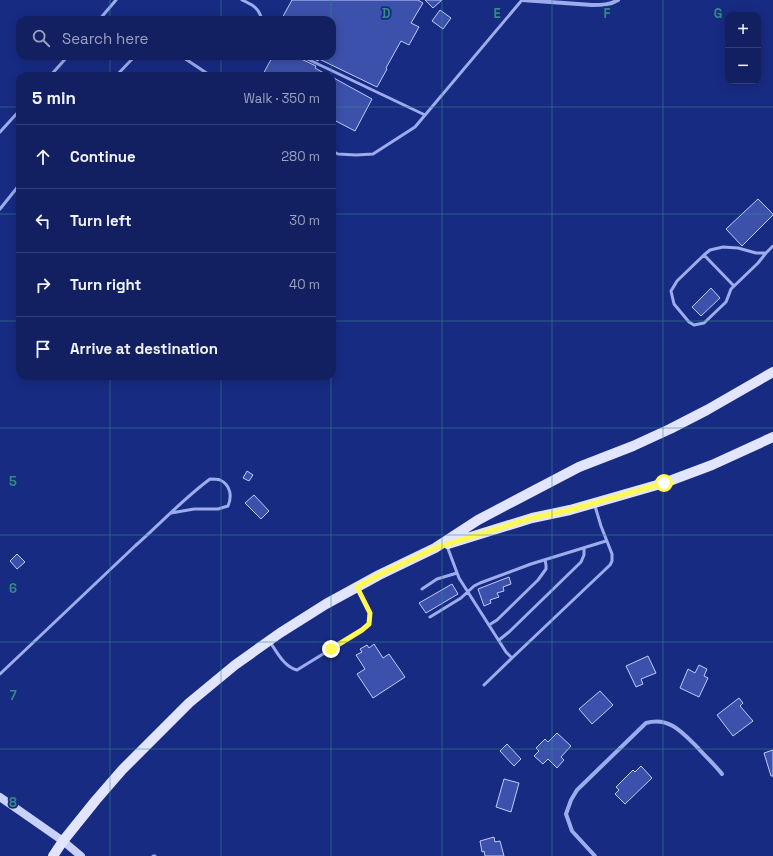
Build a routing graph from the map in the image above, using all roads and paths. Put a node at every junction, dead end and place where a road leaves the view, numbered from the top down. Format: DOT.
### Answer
graph roads {
  1 [pos="116,0"];
  2 [pos="242,0"];
  3 [pos="522,0"];
  4 [pos="597,0"];
  5 [pos="618,0"];
  6 [pos="592,5"];
  7 [pos="102,16"];
  8 [pos="261,16"];
  9 [pos="64,60"];
  10 [pos="131,60"];
  11 [pos="187,60"];
  12 [pos="309,60"];
  13 [pos="54,72"];
  14 [pos="120,72"];
  15 [pos="205,72"];
  16 [pos="335,72"];
  17 [pos="336,73"];
  18 [pos="16,114"];
  19 [pos="425,115"];
  20 [pos="0,132"];
  21 [pos="336,153"];
  22 [pos="16,189"];
  23 [pos="0,209"];
  24 [pos="773,246"];
  25 [pos="766,253"];
  26 [pos="704,255"];
  27 [pos="734,286"];
  28 [pos="773,372"];
  29 [pos="773,437"];
  30 [pos="594,503"];
  31 [pos="171,514"];
  32 [pos="606,541"];
  33 [pos="446,544"];
  34 [pos="435,548"];
  35 [pos="584,548"];
  36 [pos="545,560"];
  37 [pos="457,573"];
  38 [pos="357,587"];
  39 [pos="422,589"];
  40 [pos="468,592"];
  41 [pos="430,617"];
  42 [pos="489,625"];
  43 [pos="499,640"];
  44 [pos="269,641"];
  45 [pos="512,658"];
  46 [pos="0,674"];
  47 [pos="484,685"];
  48 [pos="722,774"];
  49 [pos="0,797"];
  50 [pos="63,841"];
  51 [pos="53,856"];
  52 [pos="81,856"];
  53 [pos="595,856"];
  1 -- 7 [label="lane"];
  2 -- 8 [label="lane"];
  3 -- 6 [label="street"];
  3 -- 19 [label="lane"];
  4 -- 6 [label="street"];
  5 -- 6 [label="street"];
  9 -- 13 [label="lane"];
  10 -- 14 [label="lane"];
  11 -- 15 [label="lane"];
  12 -- 16 [label="lane"];
  17 -- 19 [label="lane"];
  18 -- 20 [label="lane"];
  19 -- 21 [label="lane"];
  22 -- 23 [label="lane"];
  24 -- 25 [label="lane"];
  25 -- 26 [label="lane"];
  25 -- 27 [label="lane"];
  26 -- 27 [label="lane"];
  26 -- 27 [label="lane"];
  28 -- 34 [label="main road"];
  29 -- 30 [label="main road"];
  30 -- 32 [label="lane"];
  30 -- 33 [label="main road"];
  31 -- 31 [label="lane"];
  31 -- 46 [label="lane"];
  32 -- 35 [label="lane"];
  32 -- 45 [label="lane"];
  33 -- 34 [label="main road"];
  33 -- 37 [label="lane"];
  34 -- 38 [label="main road"];
  35 -- 36 [label="lane"];
  35 -- 43 [label="lane"];
  36 -- 40 [label="lane"];
  36 -- 42 [label="lane"];
  37 -- 39 [label="lane"];
  37 -- 40 [label="lane"];
  38 -- 44 [label="main road"];
  38 -- 44 [label="lane"];
  40 -- 41 [label="lane"];
  40 -- 42 [label="lane"];
  42 -- 43 [label="lane"];
  43 -- 45 [label="lane"];
  44 -- 50 [label="main road"];
  45 -- 47 [label="lane"];
  48 -- 53 [label="street"];
  49 -- 50 [label="street"];
  50 -- 51 [label="main road"];
  50 -- 52 [label="street"];
}
